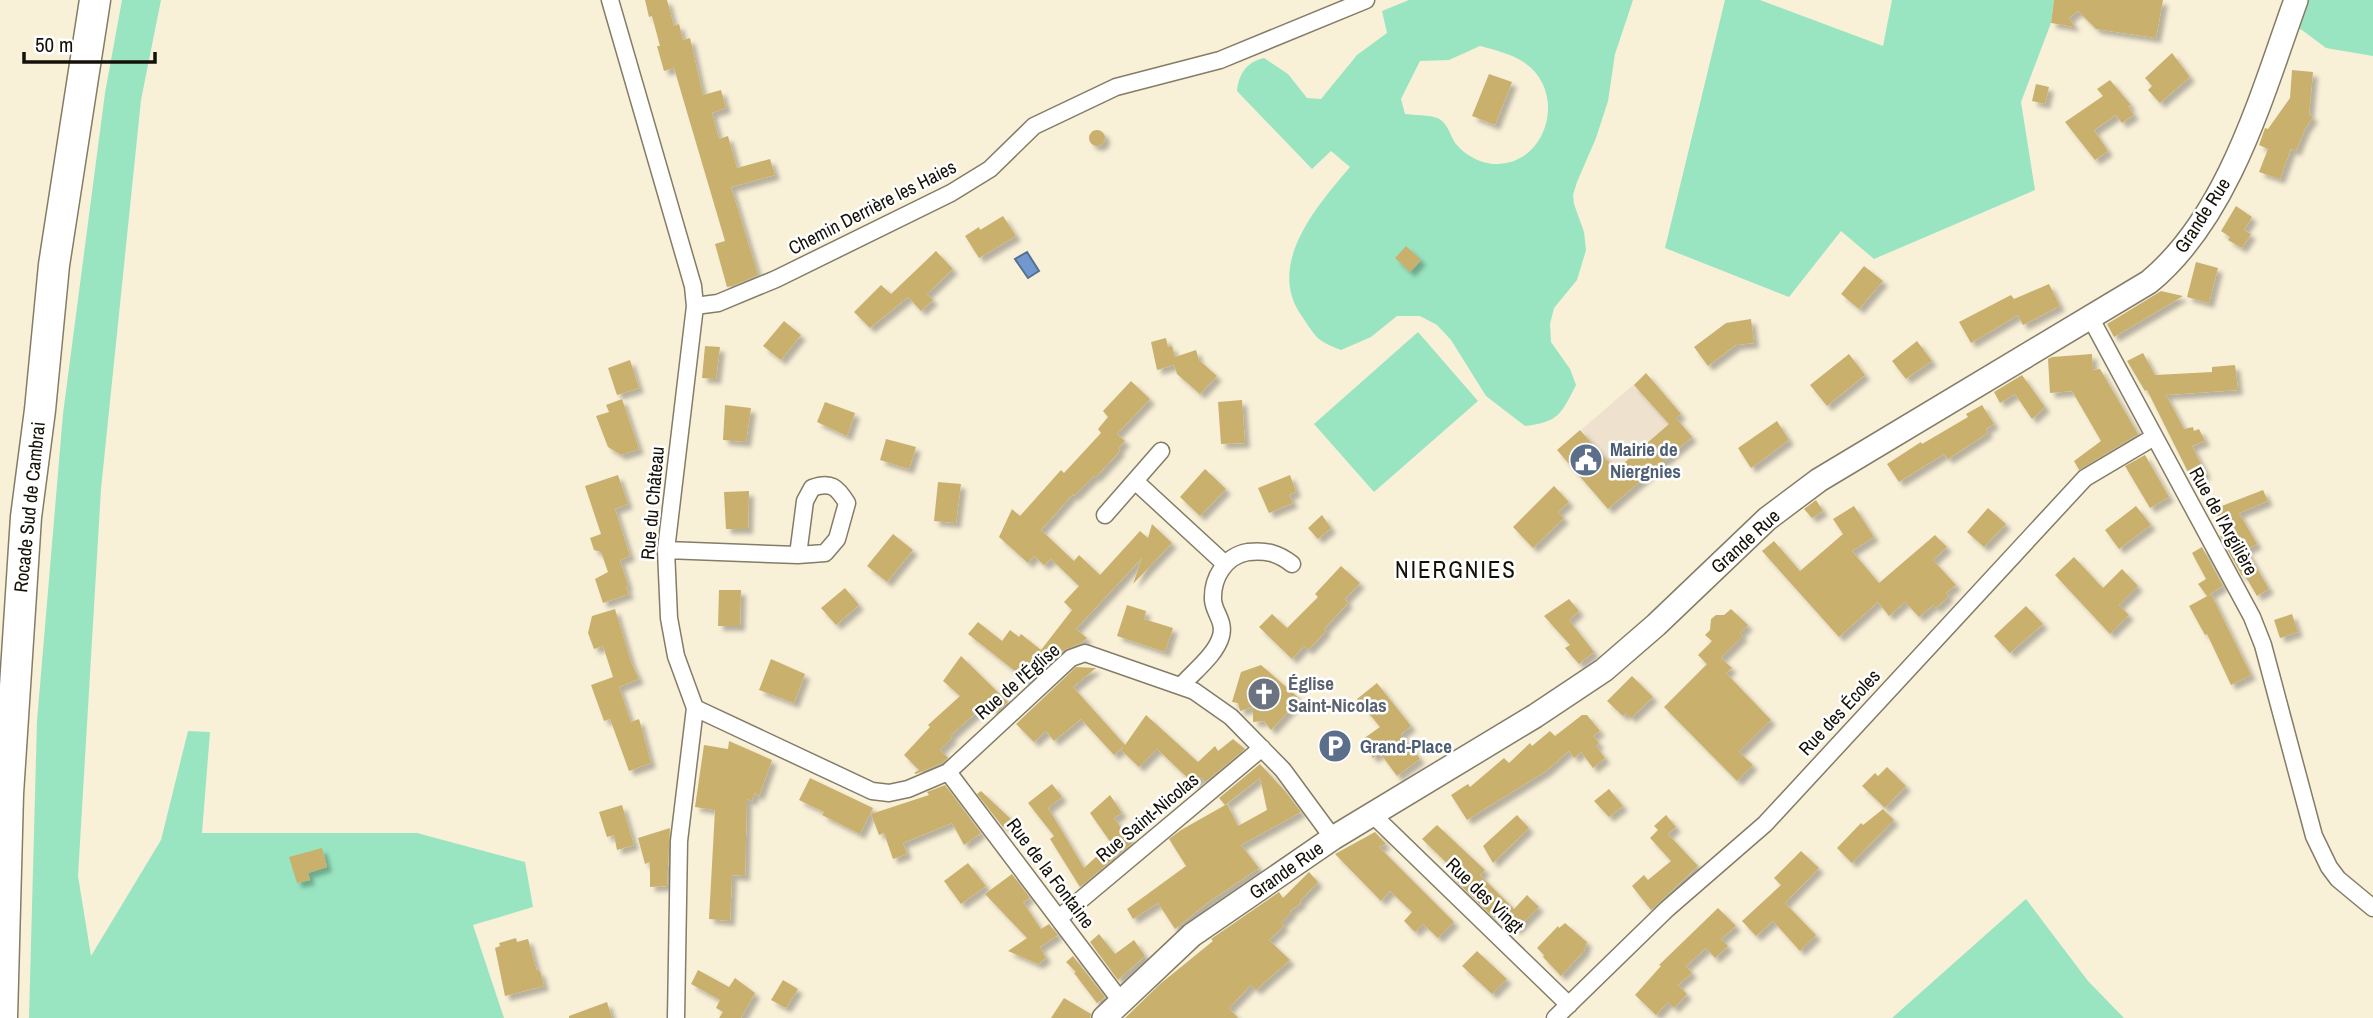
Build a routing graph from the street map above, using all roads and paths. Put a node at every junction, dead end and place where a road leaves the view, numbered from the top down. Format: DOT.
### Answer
graph roads {
  1 [pos="94,0"];
  2 [pos="610,0"];
  3 [pos="1366,0"];
  4 [pos="2296,0"];
  5 [pos="695,306"];
  6 [pos="2090,317"];
  7 [pos="2154,438"];
  8 [pos="1161,452"];
  9 [pos="1135,481"];
  10 [pos="1105,516"];
  11 [pos="666,550"];
  12 [pos="798,555"];
  13 [pos="1224,564"];
  14 [pos="1292,564"];
  15 [pos="1181,686"];
  16 [pos="695,708"];
  17 [pos="1262,748"];
  18 [pos="948,772"];
  19 [pos="1373,815"];
  20 [pos="1332,838"];
  21 [pos="2373,908"];
  22 [pos="1059,918"];
  23 [pos="1120,1000"];
  24 [pos="1569,1005"];
  25 [pos="2,1018"];
  26 [pos="676,1018"];
  27 [pos="1104,1018"];
  28 [pos="1555,1018"];
  1 -- 25 [label="highway, Rocade Sud de Cambrai"];
  2 -- 5 [label="street, Rue du Château"];
  3 -- 5 [label="street, Chemin Derrière les Haies"];
  4 -- 6 [label="street, Grande Rue"];
  5 -- 11 [label="street, Rue du Château"];
  6 -- 7 [label="street, Rue de l'Argilière"];
  6 -- 19 [label="street, Grande Rue"];
  7 -- 21 [label="street, Rue de l'Argilière"];
  7 -- 24 [label="street, Rue des Écoles"];
  8 -- 9 [label="street"];
  9 -- 10 [label="street"];
  9 -- 13 [label="street"];
  11 -- 12 [label="street"];
  11 -- 16 [label="street, Rue du Château"];
  13 -- 14 [label="street"];
  13 -- 15 [label="street"];
  15 -- 17 [label="street, Rue de l'Église"];
  15 -- 18 [label="street, Rue de l'Église"];
  16 -- 18 [label="street, Rue de l'Église"];
  16 -- 26 [label="street, Rue du Château"];
  17 -- 20 [label="street, Rue de l'Église"];
  17 -- 22 [label="street, Rue Saint-Nicolas"];
  18 -- 22 [label="street, Rue de la Fontaine"];
  19 -- 20 [label="street, Grande Rue"];
  19 -- 24 [label="street, Rue des Vingt"];
  20 -- 23 [label="street, Grande Rue"];
  22 -- 23 [label="street, Rue de la Fontaine"];
  23 -- 27 [label="street, Grande Rue"];
  24 -- 28 [label="street, Rue des Écoles"];
}
